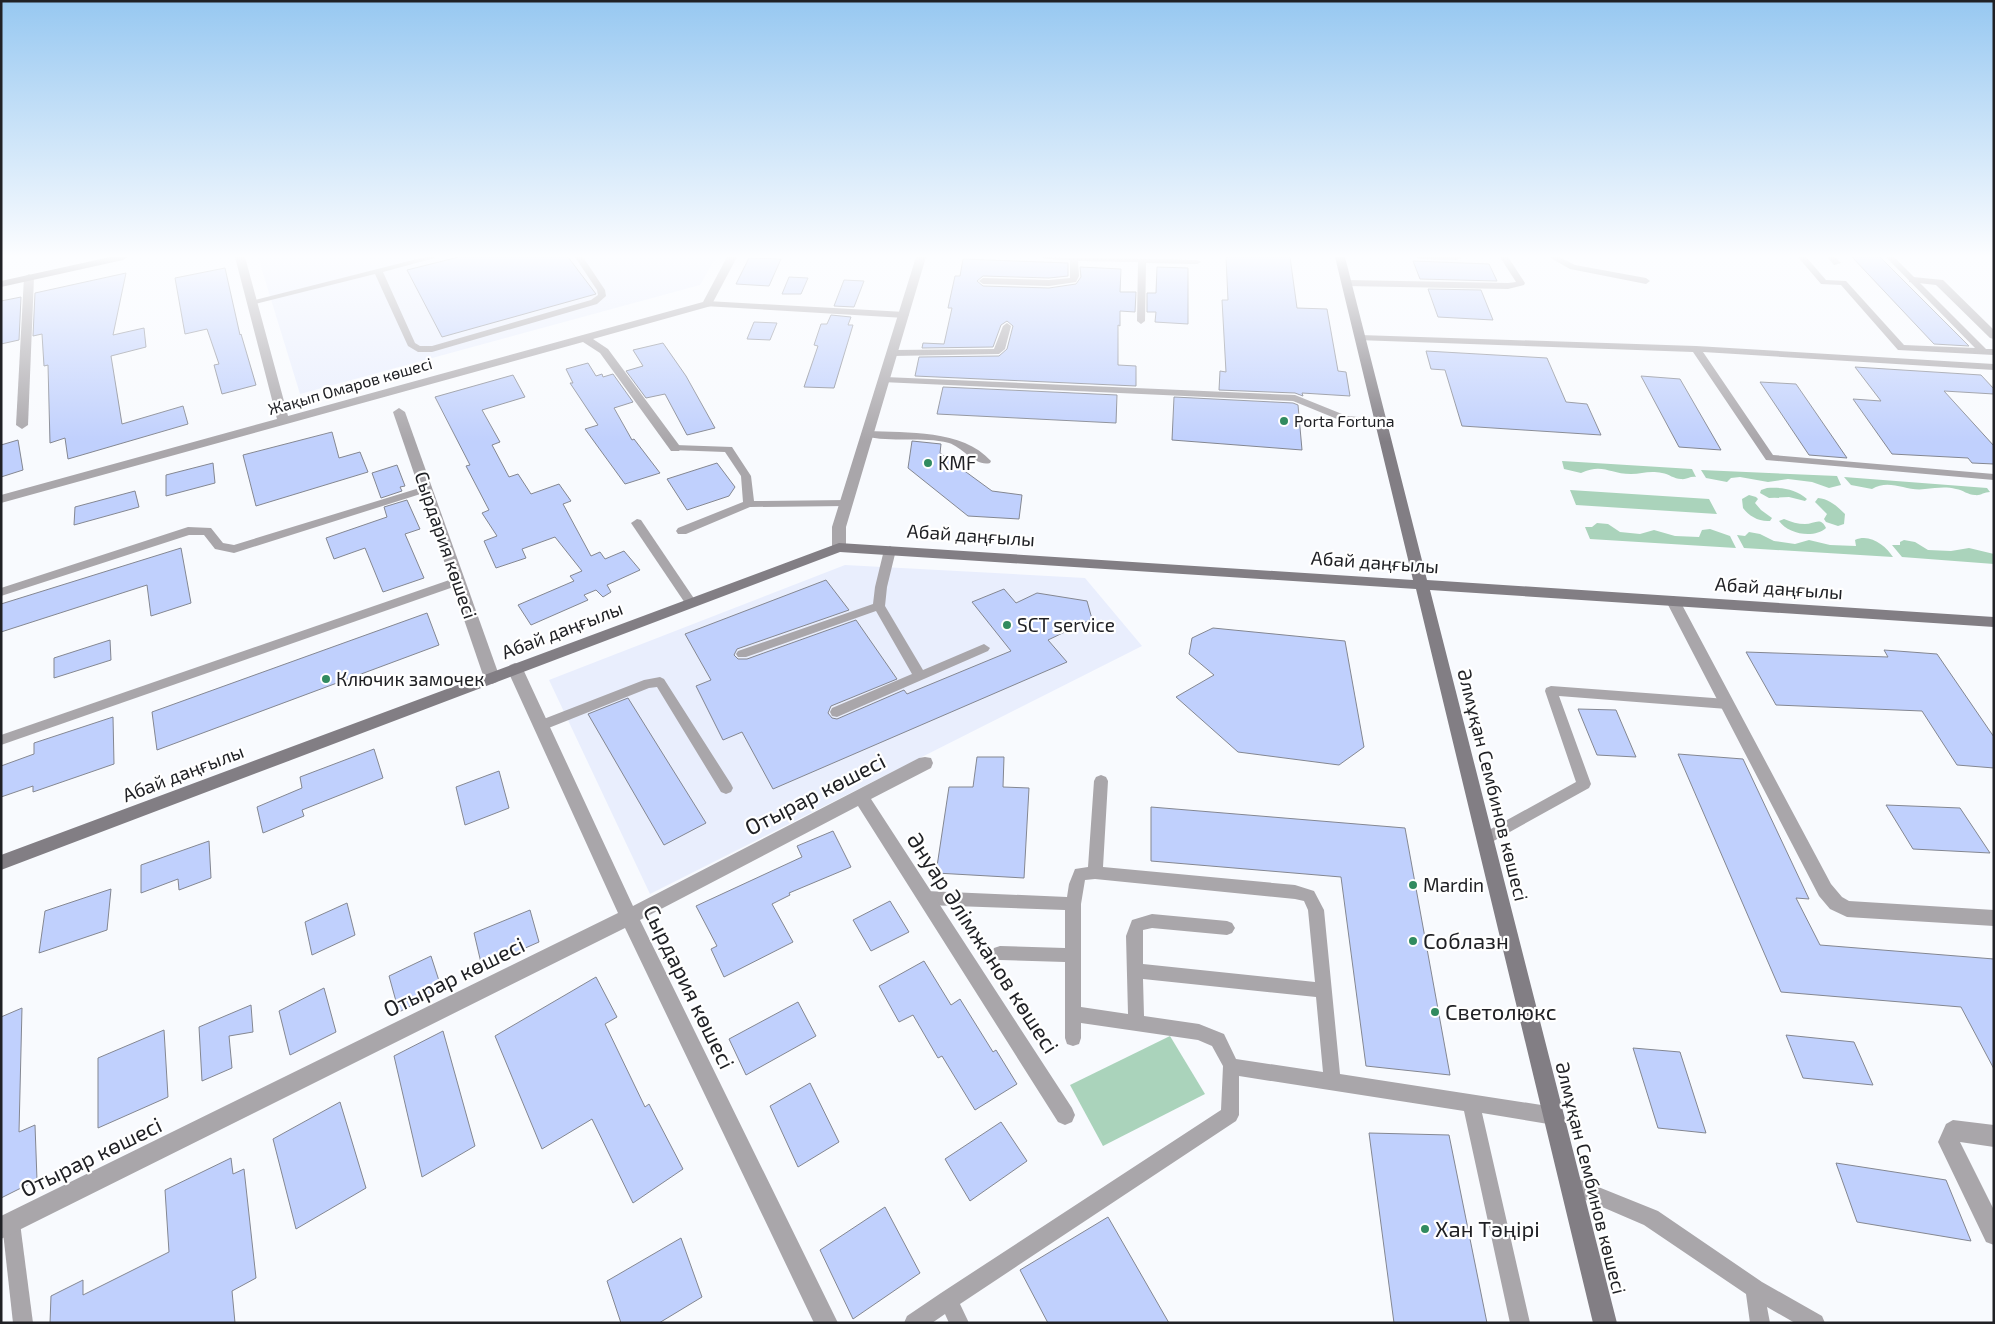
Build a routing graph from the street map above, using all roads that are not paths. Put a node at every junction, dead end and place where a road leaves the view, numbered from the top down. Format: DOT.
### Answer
graph roads {
  1 [pos="27,319"];
  2 [pos="256,319"];
  3 [pos="400,319"];
  4 [pos="536,319"];
  5 [pos="654,319"];
  6 [pos="904,319"];
  7 [pos="1355,319"];
  8 [pos="1875,319"];
  9 [pos="1951,319"];
  10 [pos="1976,319"];
  11 [pos="1006,326"];
  12 [pos="1994,336"];
  13 [pos="585,338"];
  14 [pos="1360,338"];
  15 [pos="1696,349"];
  16 [pos="1983,352"];
  17 [pos="1994,352"];
  18 [pos="893,353"];
  19 [pos="1994,367"];
  20 [pos="885,380"];
  21 [pos="399,412"];
  22 [pos="283,421"];
  23 [pos="1381,422"];
  24 [pos="22,425"];
  25 [pos="868,434"];
  26 [pos="675,448"];
  27 [pos="986,461"];
  28 [pos="1994,477"];
  29 [pos="426,489"];
  30 [pos="1,498"];
  31 [pos="847,503"];
  32 [pos="749,504"];
  33 [pos="637,523"];
  34 [pos="682,530"];
  35 [pos="839,547"];
  36 [pos="890,550"];
  37 [pos="458,581"];
  38 [pos="1422,585"];
  39 [pos="1,592"];
  40 [pos="1673,602"];
  41 [pos="691,603"];
  42 [pos="879,606"];
  43 [pos="1994,622"];
  44 [pos="984,648"];
  45 [pos="742,654"];
  46 [pos="515,669"];
  47 [pos="920,676"];
  48 [pos="492,678"];
  49 [pos="1727,704"];
  50 [pos="838,712"];
  51 [pos="541,726"];
  52 [pos="1,740"];
  53 [pos="925,763"];
  54 [pos="1100,781"];
  55 [pos="726,788"];
  56 [pos="861,797"];
  57 [pos="1485,839"];
  58 [pos="1,863"];
  59 [pos="1095,873"];
  60 [pos="926,898"];
  61 [pos="1074,904"];
  62 [pos="629,917"];
  63 [pos="1994,918"];
  64 [pos="1227,928"];
  65 [pos="1000,953"];
  66 [pos="1074,955"];
  67 [pos="1135,971"];
  68 [pos="1322,990"];
  69 [pos="1074,1014"];
  70 [pos="1136,1023"];
  71 [pos="1073,1038"];
  72 [pos="1231,1066"];
  73 [pos="1332,1082"];
  74 [pos="1471,1103"];
  75 [pos="1065,1115"];
  76 [pos="1554,1116"];
  77 [pos="1994,1136"];
  78 [pos="1571,1185"];
  79 [pos="6,1226"];
  80 [pos="1994,1234"];
  81 [pos="1755,1289"];
  82 [pos="948,1300"];
  83 [pos="23,1323"];
  84 [pos="826,1323"];
  85 [pos="914,1323"];
  86 [pos="959,1323"];
  87 [pos="1520,1323"];
  88 [pos="1605,1323"];
  89 [pos="1760,1323"];
  90 [pos="1815,1323"];
  1 -- 24 [label="street"];
  2 -- 22 [label="street"];
  3 -- 4 [label="lane"];
  5 -- 13 [label="street, Жақып Омаров көшесі"];
  6 -- 18 [label="street"];
  7 -- 14 [label="street, Әлмұқан Сембинов көшесі"];
  8 -- 16 [label="lane"];
  9 -- 16 [label="lane"];
  10 -- 12 [label="street"];
  11 -- 18 [label="lane"];
  13 -- 22 [label="street, Жақып Омаров көшесі"];
  13 -- 26 [label="street"];
  14 -- 15 [label="lane"];
  14 -- 23 [label="street, Әлмұқан Сембинов көшесі"];
  15 -- 19 [label="lane"];
  15 -- 28 [label="lane"];
  16 -- 17 [label="lane"];
  18 -- 20 [label="street"];
  20 -- 23 [label="lane"];
  20 -- 25 [label="street"];
  21 -- 29 [label="street, Сырдария көшесі"];
  22 -- 30 [label="street, Жақып Омаров көшесі"];
  23 -- 38 [label="street, Әлмұқан Сембинов көшесі"];
  25 -- 27 [label="lane"];
  25 -- 31 [label="street"];
  26 -- 32 [label="lane"];
  29 -- 37 [label="street, Сырдария көшесі"];
  29 -- 39 [label="lane"];
  31 -- 32 [label="lane"];
  31 -- 35 [label="street"];
  32 -- 34 [label="lane"];
  33 -- 41 [label="lane"];
  35 -- 36 [label="street, Абай даңғылы"];
  35 -- 41 [label="street, Абай даңғылы"];
  36 -- 38 [label="street, Абай даңғылы"];
  36 -- 42 [label="lane"];
  37 -- 48 [label="street, Сырдария көшесі"];
  37 -- 52 [label="lane"];
  38 -- 40 [label="street, Абай даңғылы"];
  38 -- 57 [label="street, Әлмұқан Сембинов көшесі"];
  40 -- 43 [label="street, Абай даңғылы"];
  40 -- 49 [label="street"];
  41 -- 46 [label="street, Абай даңғылы"];
  42 -- 45 [label="lane"];
  42 -- 47 [label="lane"];
  44 -- 47 [label="lane"];
  46 -- 48 [label="street, Абай даңғылы"];
  46 -- 51 [label="street, Сырдария көшесі"];
  47 -- 50 [label="lane"];
  48 -- 58 [label="street, Абай даңғылы"];
  49 -- 57 [label="lane"];
  49 -- 63 [label="street"];
  51 -- 55 [label="lane"];
  51 -- 62 [label="street, Сырдария көшесі"];
  53 -- 56 [label="street, Отырар көшесі"];
  54 -- 59 [label="lane"];
  56 -- 60 [label="street, Әнуар Әлімжанов көшесі"];
  56 -- 62 [label="street, Отырар көшесі"];
  57 -- 76 [label="street, Әлмұқан Сембинов көшесі"];
  59 -- 61 [label="lane"];
  59 -- 68 [label="lane"];
  60 -- 61 [label="lane"];
  60 -- 75 [label="street, Әнуар Әлімжанов көшесі"];
  61 -- 66 [label="lane"];
  62 -- 79 [label="street, Отырар көшесі"];
  62 -- 84 [label="street, Сырдария көшесі"];
  64 -- 67 [label="lane"];
  65 -- 66 [label="lane"];
  66 -- 69 [label="lane"];
  67 -- 68 [label="lane"];
  67 -- 70 [label="lane"];
  68 -- 73 [label="lane"];
  69 -- 70 [label="lane"];
  69 -- 71 [label="lane"];
  70 -- 72 [label="lane"];
  72 -- 73 [label="lane"];
  72 -- 82 [label="lane"];
  73 -- 74 [label="lane"];
  74 -- 76 [label="lane"];
  74 -- 87 [label="lane"];
  76 -- 78 [label="street, Әлмұқан Сембинов көшесі"];
  77 -- 80 [label="street"];
  78 -- 81 [label="lane"];
  78 -- 88 [label="street, Әлмұқан Сембинов көшесі"];
  79 -- 83 [label="lane"];
  81 -- 89 [label="lane"];
  81 -- 90 [label="lane"];
  82 -- 85 [label="lane"];
  82 -- 86 [label="lane"];
}
